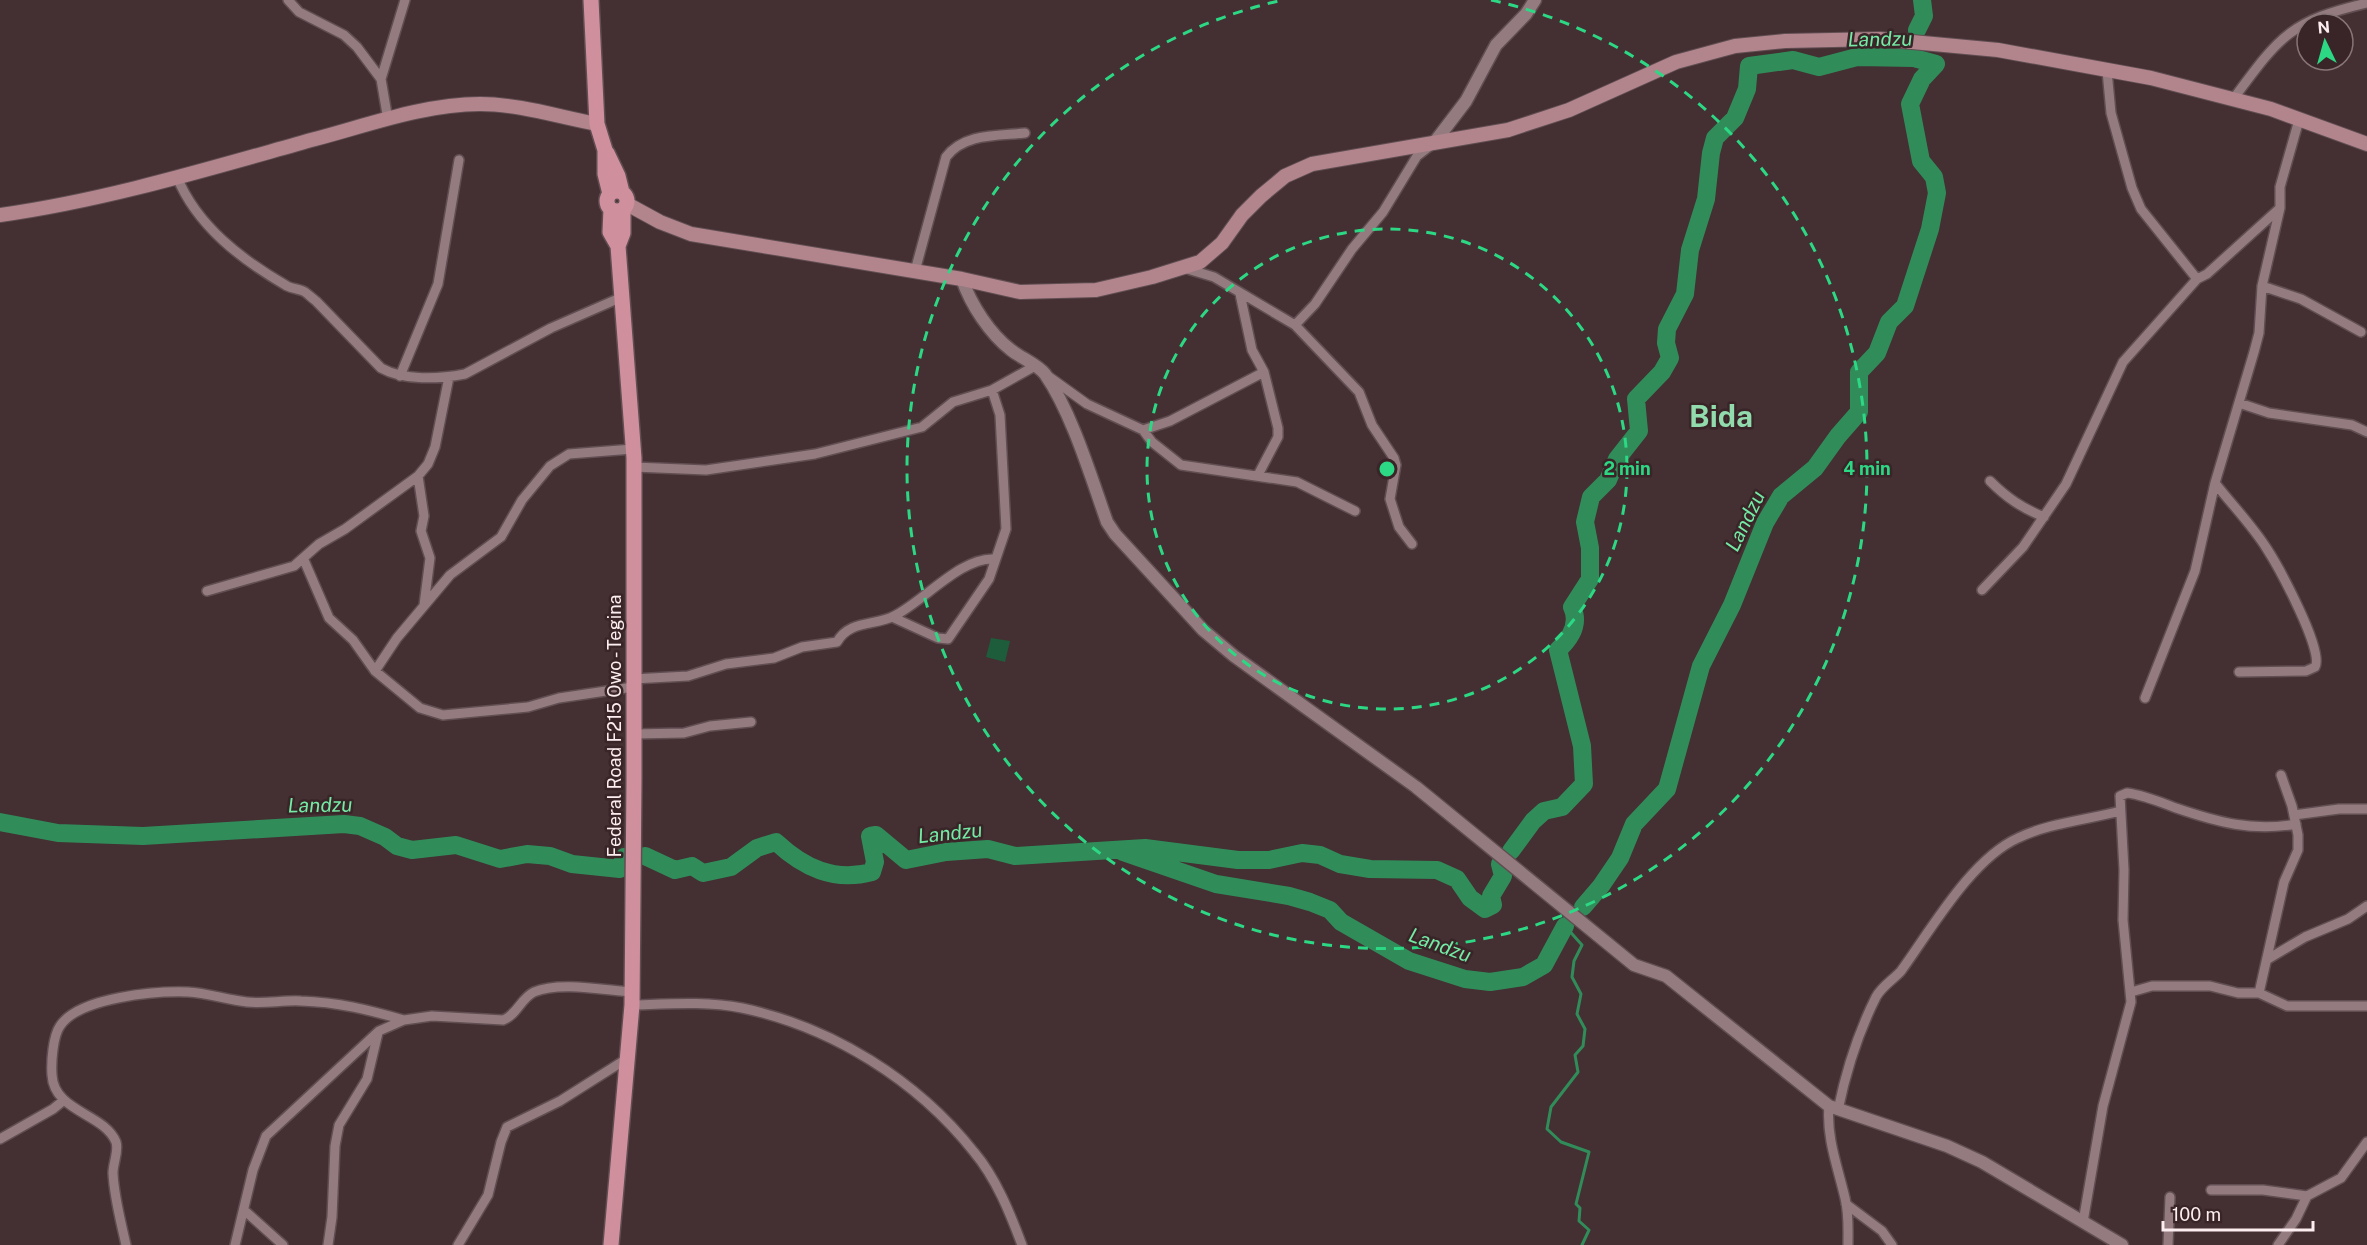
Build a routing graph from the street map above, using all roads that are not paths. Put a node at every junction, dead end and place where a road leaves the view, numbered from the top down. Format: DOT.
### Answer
graph roads {
  1 [pos="288,0"];
  2 [pos="405,0"];
  3 [pos="591,0"];
  4 [pos="1535,0"];
  5 [pos="2367,3"];
  6 [pos="2107,70"];
  7 [pos="381,79"];
  8 [pos="2234,98"];
  9 [pos="388,120"];
  10 [pos="2299,120"];
  11 [pos="597,124"];
  12 [pos="1025,133"];
  13 [pos="1434,143"];
  14 [pos="2367,144"];
  15 [pos="459,160"];
  16 [pos="177,177"];
  17 [pos="619,202"];
  18 [pos="2280,208"];
  19 [pos="0,215"];
  20 [pos="1184,268"];
  21 [pos="915,271"];
  22 [pos="962,279"];
  23 [pos="2198,279"];
  24 [pos="2262,286"];
  25 [pos="1240,294"];
  26 [pos="622,297"];
  27 [pos="1295,325"];
  28 [pos="2361,332"];
  29 [pos="1039,369"];
  30 [pos="1264,372"];
  31 [pos="400,376"];
  32 [pos="449,377"];
  33 [pos="992,390"];
  34 [pos="2239,403"];
  35 [pos="1143,430"];
  36 [pos="2367,432"];
  37 [pos="633,449"];
  38 [pos="634,467"];
  39 [pos="1258,475"];
  40 [pos="417,476"];
  41 [pos="1990,481"];
  42 [pos="2215,483"];
  43 [pos="1355,511"];
  44 [pos="2044,518"];
  45 [pos="1412,544"];
  46 [pos="994,559"];
  47 [pos="304,560"];
  48 [pos="1982,590"];
  49 [pos="207,591"];
  50 [pos="424,604"];
  51 [pos="892,617"];
  52 [pos="375,671"];
  53 [pos="2238,672"];
  54 [pos="633,683"];
  55 [pos="2145,698"];
  56 [pos="752,722"];
  57 [pos="634,734"];
  58 [pos="2281,775"];
  59 [pos="2367,809"];
  60 [pos="2120,811"];
  61 [pos="2295,820"];
  62 [pos="2367,906"];
  63 [pos="2268,959"];
  64 [pos="2131,992"];
  65 [pos="2259,993"];
  66 [pos="632,998"];
  67 [pos="2367,1006"];
  68 [pos="404,1020"];
  69 [pos="379,1031"];
  70 [pos="628,1058"];
  71 [pos="64,1100"];
  72 [pos="1833,1108"];
  73 [pos="0,1139"];
  74 [pos="2367,1142"];
  75 [pos="2211,1190"];
  76 [pos="2307,1196"];
  77 [pos="2170,1197"];
  78 [pos="1846,1204"];
  79 [pos="244,1210"];
  80 [pos="2083,1222"];
  81 [pos="126,1245"];
  82 [pos="235,1245"];
  83 [pos="284,1245"];
  84 [pos="328,1245"];
  85 [pos="458,1245"];
  86 [pos="611,1245"];
  87 [pos="1022,1245"];
  88 [pos="1848,1245"];
  89 [pos="1892,1245"];
  90 [pos="2122,1245"];
  91 [pos="2168,1245"];
  92 [pos="2277,1245"];
  1 -- 7 [label="street"];
  2 -- 7 [label="street"];
  3 -- 11 [label="main road"];
  4 -- 13 [label="street"];
  5 -- 8 [label="street"];
  6 -- 8 [label="main road"];
  6 -- 13 [label="main road"];
  6 -- 23 [label="street"];
  7 -- 9 [label="street"];
  8 -- 10 [label="main road"];
  9 -- 11 [label="main road"];
  9 -- 16 [label="main road"];
  10 -- 14 [label="main road"];
  10 -- 18 [label="street"];
  11 -- 17 [label="main road"];
  12 -- 21 [label="street"];
  13 -- 20 [label="main road"];
  13 -- 27 [label="street"];
  15 -- 31 [label="street"];
  16 -- 19 [label="main road"];
  16 -- 31 [label="street"];
  17 -- 21 [label="main road"];
  17 -- 26 [label="main road, Federal Road F215 Owo - Tegina"];
  18 -- 23 [label="street"];
  18 -- 24 [label="street"];
  20 -- 22 [label="main road"];
  20 -- 25 [label="street"];
  21 -- 22 [label="main road"];
  22 -- 29 [label="street"];
  23 -- 44 [label="street"];
  24 -- 28 [label="street"];
  24 -- 34 [label="street"];
  25 -- 27 [label="street"];
  25 -- 30 [label="street"];
  26 -- 32 [label="street"];
  26 -- 37 [label="main road, Federal Road F215 Owo - Tegina"];
  27 -- 45 [label="street"];
  29 -- 33 [label="street"];
  29 -- 35 [label="street"];
  29 -- 72 [label="street"];
  30 -- 35 [label="street"];
  30 -- 39 [label="street"];
  31 -- 32 [label="street"];
  32 -- 40 [label="street"];
  33 -- 38 [label="street"];
  33 -- 46 [label="street"];
  34 -- 36 [label="street"];
  34 -- 42 [label="street"];
  35 -- 39 [label="street"];
  37 -- 38 [label="main road, Federal Road F215 Owo - Tegina"];
  37 -- 50 [label="street"];
  38 -- 54 [label="main road, Federal Road F215 Owo - Tegina"];
  39 -- 43 [label="street"];
  40 -- 47 [label="street"];
  40 -- 50 [label="street"];
  41 -- 44 [label="street"];
  42 -- 53 [label="street"];
  42 -- 55 [label="street"];
  44 -- 48 [label="street"];
  46 -- 51 [label="street"];
  46 -- 51 [label="street"];
  47 -- 49 [label="street"];
  47 -- 52 [label="street"];
  50 -- 52 [label="street"];
  51 -- 54 [label="street"];
  52 -- 54 [label="street"];
  54 -- 57 [label="main road, Federal Road F215 Owo - Tegina"];
  56 -- 57 [label="street"];
  57 -- 66 [label="main road, Federal Road F215 Owo - Tegina"];
  58 -- 61 [label="street"];
  59 -- 61 [label="street"];
  60 -- 61 [label="street"];
  60 -- 64 [label="street"];
  60 -- 72 [label="street"];
  61 -- 63 [label="street"];
  62 -- 63 [label="street"];
  63 -- 65 [label="street"];
  64 -- 65 [label="street"];
  64 -- 80 [label="street"];
  65 -- 67 [label="street"];
  66 -- 68 [label="street"];
  66 -- 70 [label="main road, Federal Road F215 Owo - Tegina"];
  66 -- 87 [label="street"];
  68 -- 69 [label="street"];
  68 -- 71 [label="street"];
  69 -- 79 [label="street"];
  69 -- 84 [label="street"];
  70 -- 85 [label="street"];
  70 -- 86 [label="main road, Federal Road F215 Owo - Tegina"];
  71 -- 73 [label="street"];
  71 -- 81 [label="street"];
  72 -- 78 [label="street"];
  72 -- 80 [label="street"];
  74 -- 76 [label="street"];
  75 -- 76 [label="street"];
  76 -- 92 [label="street"];
  77 -- 91 [label="street"];
  78 -- 88 [label="street"];
  78 -- 89 [label="street"];
  79 -- 82 [label="street"];
  79 -- 83 [label="street"];
  80 -- 90 [label="street"];
}
